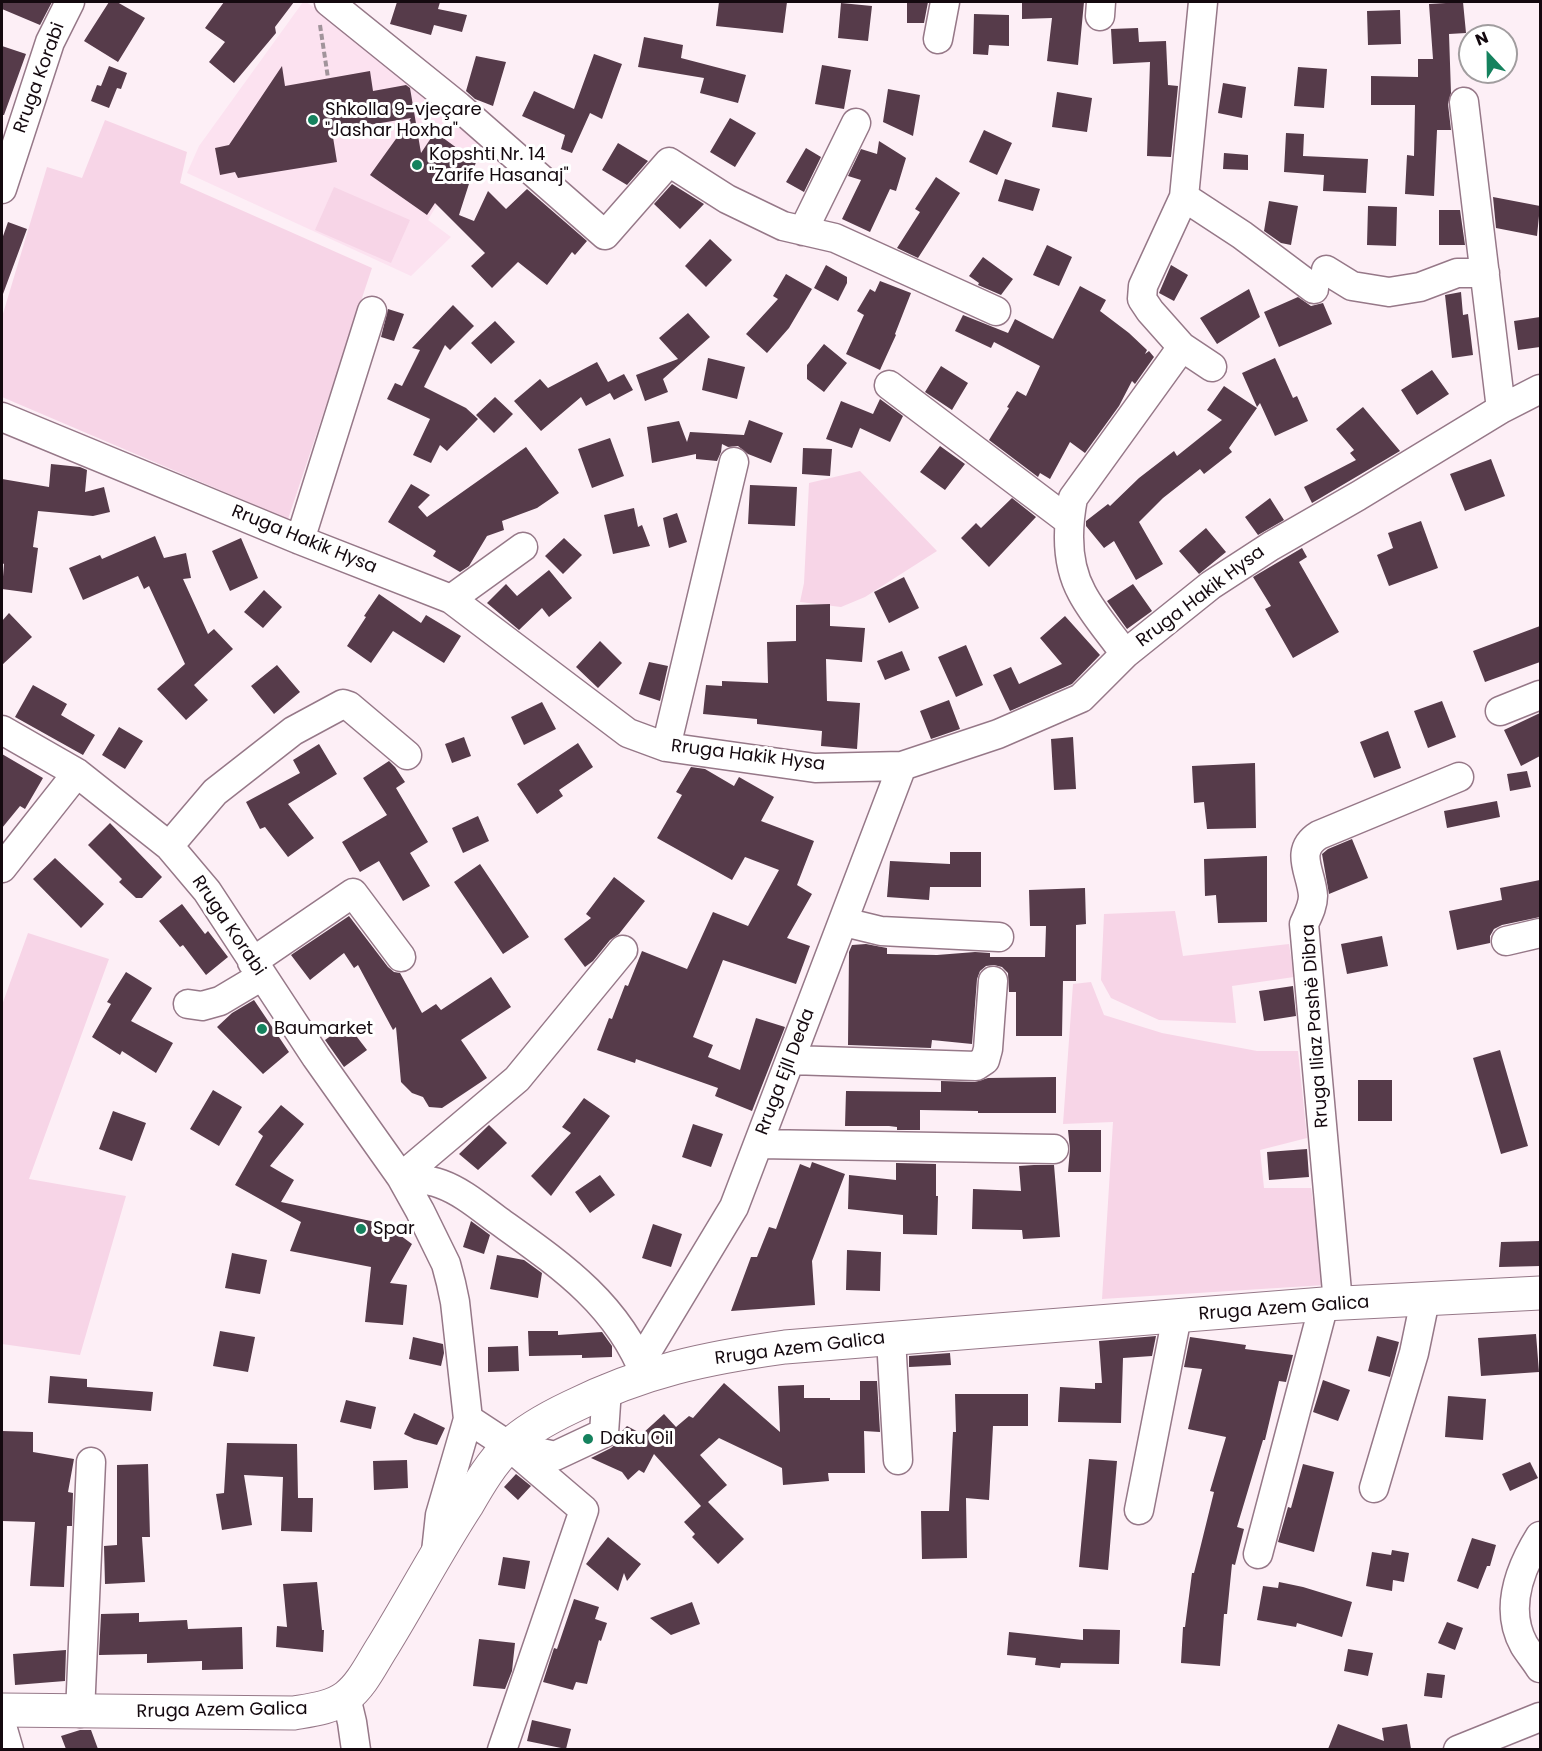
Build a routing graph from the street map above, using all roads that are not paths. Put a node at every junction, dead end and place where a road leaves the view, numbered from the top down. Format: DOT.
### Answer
graph roads {
  1 [pos="70,2"];
  2 [pos="945,2"];
  3 [pos="1203,2"];
  4 [pos="324,11"];
  5 [pos="938,39"];
  6 [pos="1464,102"];
  7 [pos="856,123"];
  8 [pos="2,189"];
  9 [pos="1184,197"];
  10 [pos="803,231"];
  11 [pos="1485,273"];
  12 [pos="372,311"];
  13 [pos="996,311"];
  14 [pos="1182,347"];
  15 [pos="1212,367"];
  16 [pos="890,385"];
  17 [pos="1540,390"];
  18 [pos="1501,409"];
  19 [pos="2,417"];
  20 [pos="734,462"];
  21 [pos="1069,521"];
  22 [pos="300,540"];
  23 [pos="523,548"];
  24 [pos="451,598"];
  25 [pos="1125,654"];
  26 [pos="1540,695"];
  27 [pos="1500,711"];
  28 [pos="2,730"];
  29 [pos="666,747"];
  30 [pos="407,756"];
  31 [pos="902,766"];
  32 [pos="77,773"];
  33 [pos="1459,777"];
  34 [pos="169,846"];
  35 [pos="2,868"];
  36 [pos="844,922"];
  37 [pos="1540,933"];
  38 [pos="999,937"];
  39 [pos="1506,941"];
  40 [pos="623,950"];
  41 [pos="401,957"];
  42 [pos="257,969"];
  43 [pos="993,981"];
  44 [pos="188,1004"];
  45 [pos="791,1060"];
  46 [pos="759,1144"];
  47 [pos="1054,1149"];
  48 [pos="401,1177"];
  49 [pos="1540,1293"];
  50 [pos="1425,1300"];
  51 [pos="1331,1304"];
  52 [pos="1177,1316"];
  53 [pos="891,1339"];
  54 [pos="643,1369"];
  55 [pos="468,1419"];
  56 [pos="509,1446"];
  57 [pos="898,1460"];
  58 [pos="91,1462"];
  59 [pos="1374,1488"];
  60 [pos="1139,1510"];
  61 [pos="1540,1536"];
  62 [pos="436,1552"];
  63 [pos="1258,1554"];
  64 [pos="1540,1668"];
  65 [pos="345,1697"];
  66 [pos="2,1710"];
  67 [pos="80,1713"];
  68 [pos="1540,1717"];
  69 [pos="2,1726"];
  70 [pos="9,1749"];
  71 [pos="356,1749"];
  72 [pos="502,1749"];
  73 [pos="1458,1749"];
  1 -- 8 [label="street, Rruga Korabi"];
  2 -- 5 [label="street"];
  3 -- 9 [label="street"];
  4 -- 10 [label="street"];
  6 -- 11 [label="street"];
  7 -- 10 [label="street"];
  9 -- 11 [label="street"];
  9 -- 14 [label="street"];
  10 -- 13 [label="street"];
  11 -- 18 [label="street"];
  12 -- 22 [label="street"];
  14 -- 15 [label="street"];
  14 -- 21 [label="street"];
  16 -- 21 [label="street"];
  17 -- 18 [label="street, Rruga Hakik Hysa"];
  18 -- 25 [label="street, Rruga Hakik Hysa"];
  19 -- 22 [label="street, Rruga Hakik Hysa"];
  20 -- 29 [label="street"];
  21 -- 25 [label="street"];
  22 -- 24 [label="street, Rruga Hakik Hysa"];
  23 -- 24 [label="street"];
  24 -- 29 [label="street, Rruga Hakik Hysa"];
  25 -- 31 [label="street, Rruga Hakik Hysa"];
  26 -- 27 [label="street"];
  28 -- 32 [label="street, Rruga Korabi"];
  29 -- 31 [label="street, Rruga Hakik Hysa"];
  30 -- 34 [label="street"];
  31 -- 36 [label="street, Rruga Ejll Deda"];
  32 -- 34 [label="street, Rruga Korabi"];
  32 -- 35 [label="street"];
  33 -- 51 [label="street, Rruga Iliaz Pashë Dibra"];
  34 -- 42 [label="street, Rruga Korabi"];
  36 -- 38 [label="street"];
  36 -- 45 [label="street, Rruga Ejll Deda"];
  37 -- 39 [label="street"];
  40 -- 48 [label="street"];
  41 -- 42 [label="street"];
  42 -- 44 [label="street"];
  42 -- 48 [label="street, Rruga Korabi"];
  43 -- 45 [label="street"];
  45 -- 46 [label="street, Rruga Ejll Deda"];
  46 -- 47 [label="street"];
  46 -- 54 [label="street, Rruga Ejll Deda"];
  48 -- 54 [label="street"];
  48 -- 55 [label="street, Rruga Korabi"];
  49 -- 50 [label="main road, Rruga Azem Galica"];
  50 -- 51 [label="main road, Rruga Azem Galica"];
  50 -- 59 [label="street"];
  51 -- 52 [label="main road, Rruga Azem Galica"];
  51 -- 63 [label="street, Rruga Iliaz Pashë Dibra"];
  52 -- 53 [label="main road, Rruga Azem Galica"];
  52 -- 60 [label="street"];
  53 -- 54 [label="main road, Rruga Azem Galica"];
  53 -- 57 [label="street"];
  54 -- 56 [label="main road, Rruga Azem Galica"];
  55 -- 56 [label="street"];
  55 -- 62 [label="street"];
  56 -- 62 [label="main road, Rruga Azem Galica"];
  56 -- 72 [label="street"];
  58 -- 67 [label="street"];
  61 -- 64 [label="street"];
  62 -- 65 [label="main road, Rruga Azem Galica"];
  65 -- 67 [label="main road, Rruga Azem Galica"];
  65 -- 71 [label="street"];
  66 -- 67 [label="main road, Rruga Azem Galica"];
  68 -- 73 [label="street"];
  69 -- 70 [label="street"];
}
